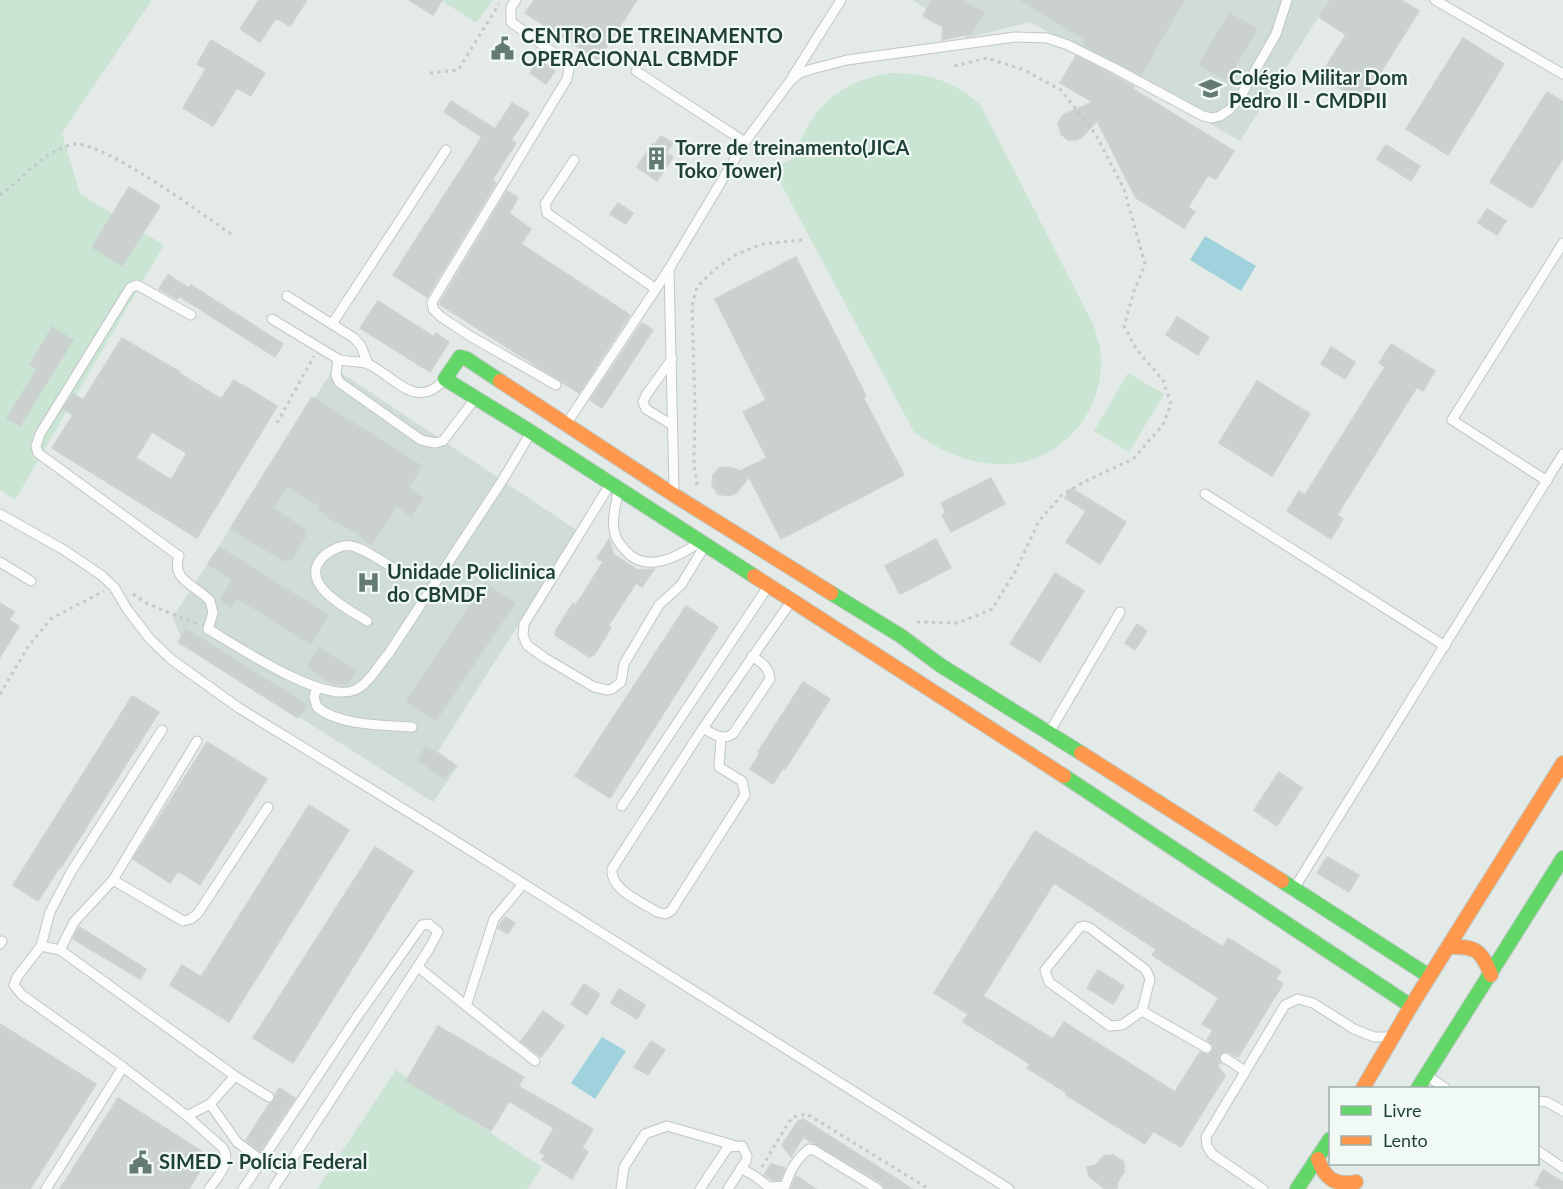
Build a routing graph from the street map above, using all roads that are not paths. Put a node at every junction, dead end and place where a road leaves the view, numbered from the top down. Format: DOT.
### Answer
graph roads {
  1 [pos="516,0"];
  2 [pos="841,0"];
  3 [pos="1287,0"];
  4 [pos="1435,0"];
  5 [pos="636,71"];
  6 [pos="1563,74"];
  7 [pos="790,81"];
  8 [pos="745,142"];
  9 [pos="447,150"];
  10 [pos="574,160"];
  11 [pos="1563,243"];
  12 [pos="669,269"];
  13 [pos="656,289"];
  14 [pos="287,296"];
  15 [pos="190,315"];
  16 [pos="272,319"];
  17 [pos="332,324"];
  18 [pos="470,336"];
  19 [pos="460,357"];
  20 [pos="672,358"];
  21 [pos="338,359"];
  22 [pos="368,364"];
  23 [pos="445,379"];
  24 [pos="500,380"];
  25 [pos="556,385"];
  26 [pos="479,400"];
  27 [pos="567,424"];
  28 [pos="672,425"];
  29 [pos="531,432"];
  30 [pos="1563,454"];
  31 [pos="1547,482"];
  32 [pos="615,487"];
  33 [pos="1205,494"];
  34 [pos="674,495"];
  35 [pos="0,514"];
  36 [pos="736,534"];
  37 [pos="703,544"];
  38 [pos="723,557"];
  39 [pos="0,562"];
  40 [pos="397,570"];
  41 [pos="31,581"];
  42 [pos="768,586"];
  43 [pos="792,601"];
  44 [pos="1120,612"];
  45 [pos="367,621"];
  46 [pos="1445,646"];
  47 [pos="752,656"];
  48 [pos="940,665"];
  49 [pos="316,687"];
  50 [pos="927,688"];
  51 [pos="412,727"];
  52 [pos="703,728"];
  53 [pos="162,730"];
  54 [pos="1049,732"];
  55 [pos="721,738"];
  56 [pos="197,741"];
  57 [pos="1563,763"];
  58 [pos="622,806"];
  59 [pos="1137,806"];
  60 [pos="268,807"];
  61 [pos="1563,858"];
  62 [pos="113,880"];
  63 [pos="523,884"];
  64 [pos="1294,889"];
  65 [pos="1305,915"];
  66 [pos="41,946"];
  67 [pos="1449,947"];
  68 [pos="60,950"];
  69 [pos="418,967"];
  70 [pos="1491,975"];
  71 [pos="1430,976"];
  72 [pos="466,1006"];
  73 [pos="1411,1006"];
  74 [pos="1142,1011"];
  75 [pos="1392,1038"];
  76 [pos="1207,1048"];
  77 [pos="1225,1059"];
  78 [pos="535,1061"];
  79 [pos="123,1067"];
  80 [pos="1245,1071"];
  81 [pos="235,1076"];
  82 [pos="1427,1076"];
  83 [pos="1364,1087"];
  84 [pos="1419,1087"];
  85 [pos="1442,1087"];
  86 [pos="268,1097"];
  87 [pos="1539,1101"];
  88 [pos="210,1104"];
  89 [pos="1563,1111"];
  90 [pos="188,1116"];
  91 [pos="1329,1141"];
  92 [pos="733,1145"];
  93 [pos="1539,1152"];
  94 [pos="1318,1159"];
  95 [pos="261,1160"];
  96 [pos="741,1168"];
  97 [pos="1563,1168"];
  98 [pos="283,1172"];
  99 [pos="1357,1181"];
  100 [pos="46,1189"];
  101 [pos="209,1189"];
  102 [pos="243,1189"];
  103 [pos="273,1189"];
  104 [pos="621,1189"];
  105 [pos="700,1189"];
  106 [pos="728,1189"];
  107 [pos="878,1189"];
  108 [pos="1009,1189"];
  109 [pos="1263,1189"];
  110 [pos="1297,1189"];
  1 -- 18 [label="lane"];
  2 -- 7 [label="lane"];
  3 -- 7 [label="lane"];
  4 -- 6 [label="lane"];
  5 -- 8 [label="lane"];
  7 -- 8 [label="lane"];
  8 -- 12 [label="lane"];
  9 -- 17 [label="lane"];
  10 -- 13 [label="lane"];
  11 -- 31 [label="lane"];
  12 -- 13 [label="lane"];
  12 -- 20 [label="lane"];
  13 -- 27 [label="lane"];
  14 -- 17 [label="lane"];
  15 -- 49 [label="lane"];
  16 -- 21 [label="lane"];
  17 -- 22 [label="lane"];
  18 -- 19 [label="lane"];
  18 -- 25 [label="lane"];
  19 -- 23 [label="street"];
  19 -- 24 [label="street"];
  20 -- 28 [label="lane"];
  20 -- 28 [label="lane"];
  21 -- 22 [label="lane"];
  21 -- 26 [label="lane"];
  22 -- 23 [label="lane"];
  23 -- 26 [label="street"];
  24 -- 26 [label="street"];
  24 -- 27 [label="street"];
  26 -- 29 [label="street"];
  27 -- 34 [label="street"];
  28 -- 34 [label="lane"];
  29 -- 32 [label="street"];
  29 -- 49 [label="lane"];
  30 -- 31 [label="lane"];
  31 -- 46 [label="lane"];
  32 -- 37 [label="street"];
  32 -- 37 [label="lane"];
  32 -- 37 [label="lane"];
  33 -- 46 [label="lane"];
  34 -- 36 [label="street"];
  35 -- 63 [label="lane"];
  36 -- 38 [label="street"];
  36 -- 48 [label="street"];
  37 -- 38 [label="street"];
  38 -- 42 [label="street"];
  39 -- 41 [label="lane"];
  40 -- 45 [label="lane"];
  42 -- 43 [label="street"];
  42 -- 58 [label="lane"];
  43 -- 47 [label="lane"];
  43 -- 50 [label="street"];
  44 -- 54 [label="lane"];
  46 -- 64 [label="lane"];
  47 -- 52 [label="lane"];
  47 -- 55 [label="lane"];
  48 -- 50 [label="street"];
  48 -- 54 [label="street"];
  49 -- 51 [label="lane"];
  50 -- 59 [label="street"];
  52 -- 55 [label="lane"];
  52 -- 55 [label="lane"];
  53 -- 66 [label="lane"];
  54 -- 59 [label="street"];
  56 -- 62 [label="lane"];
  57 -- 67 [label="street"];
  59 -- 64 [label="street"];
  59 -- 65 [label="street"];
  60 -- 62 [label="lane"];
  61 -- 70 [label="street"];
  62 -- 68 [label="lane"];
  63 -- 72 [label="lane"];
  63 -- 108 [label="lane"];
  64 -- 65 [label="street"];
  65 -- 71 [label="street"];
  65 -- 73 [label="street"];
  66 -- 68 [label="lane"];
  66 -- 79 [label="lane"];
  67 -- 70 [label="street"];
  67 -- 71 [label="street"];
  68 -- 81 [label="lane"];
  69 -- 72 [label="lane"];
  69 -- 95 [label="lane"];
  69 -- 98 [label="lane"];
  70 -- 82 [label="street"];
  71 -- 73 [label="street"];
  72 -- 78 [label="lane"];
  73 -- 75 [label="street"];
  74 -- 74 [label="lane"];
  74 -- 76 [label="lane"];
  75 -- 80 [label="lane"];
  75 -- 83 [label="street"];
  77 -- 80 [label="lane"];
  79 -- 90 [label="lane"];
  79 -- 100 [label="lane"];
  80 -- 109 [label="lane"];
  81 -- 86 [label="lane"];
  81 -- 88 [label="lane"];
  82 -- 84 [label="street"];
  82 -- 85 [label="lane"];
  87 -- 89 [label="lane"];
  88 -- 90 [label="lane"];
  88 -- 95 [label="lane"];
  90 -- 101 [label="lane"];
  91 -- 94 [label="street"];
  92 -- 96 [label="lane"];
  92 -- 104 [label="lane"];
  92 -- 105 [label="lane"];
  93 -- 97 [label="lane"];
  94 -- 99 [label="street"];
  94 -- 110 [label="street"];
  95 -- 98 [label="lane"];
  95 -- 102 [label="lane"];
  96 -- 106 [label="lane"];
  96 -- 107 [label="lane"];
  98 -- 103 [label="lane"];
}
